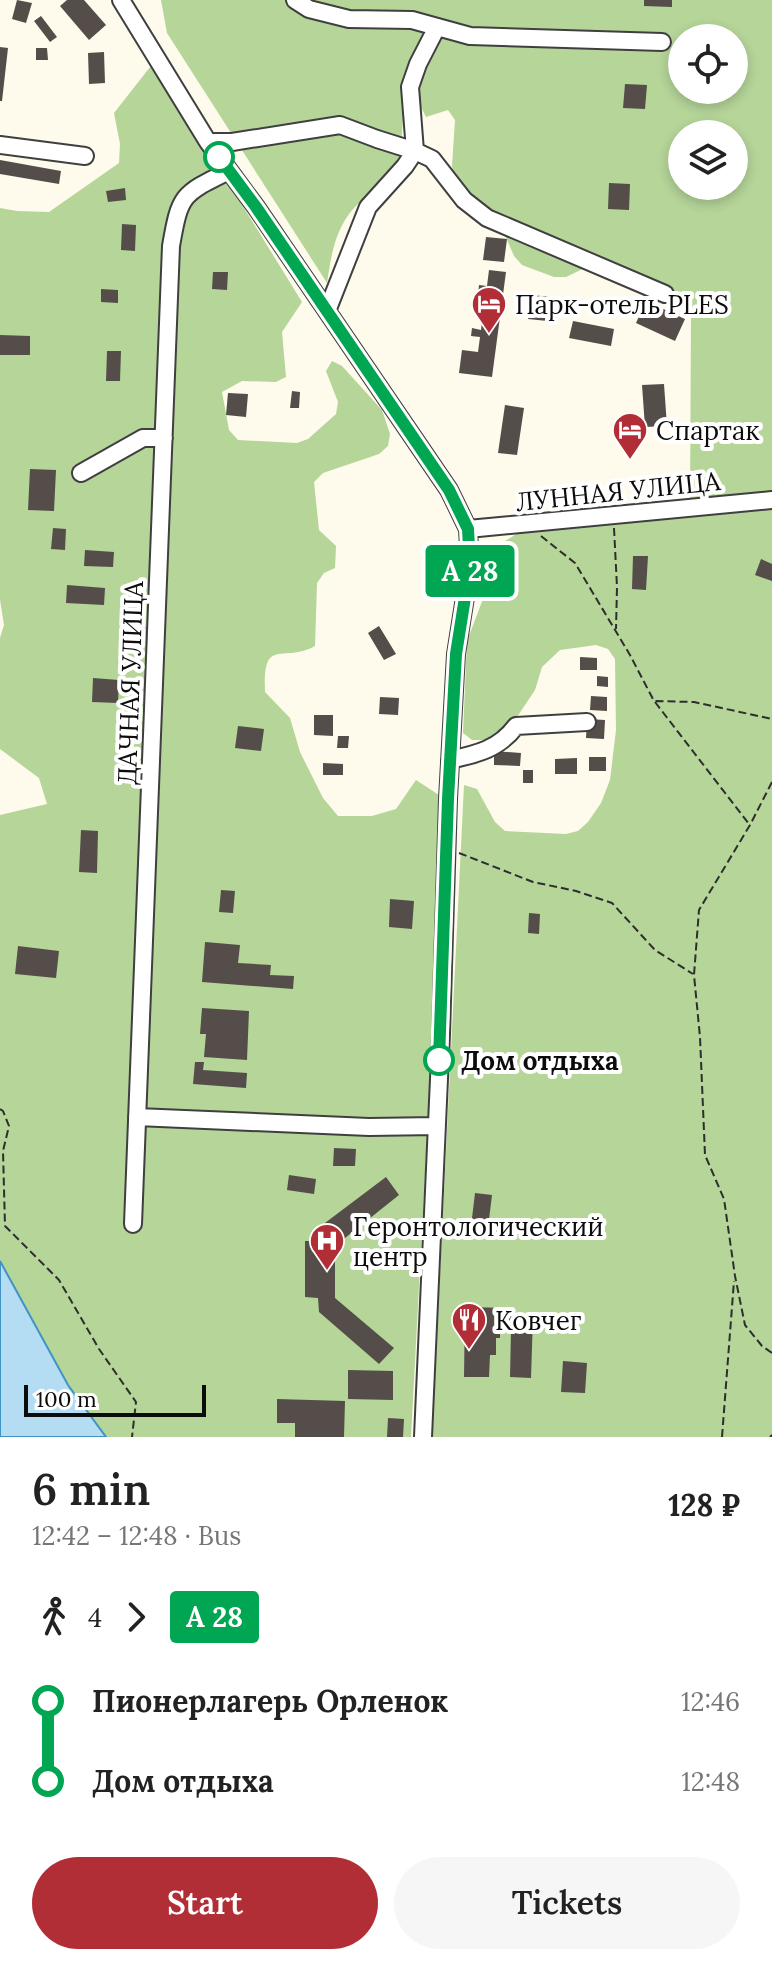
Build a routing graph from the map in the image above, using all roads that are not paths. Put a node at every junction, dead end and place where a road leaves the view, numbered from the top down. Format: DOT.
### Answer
graph roads {
  1 [pos="121,0"];
  2 [pos="295,0"];
  3 [pos="437,27"];
  4 [pos="662,42"];
  5 [pos="208,142"];
  6 [pos="0,145"];
  7 [pos="415,151"];
  8 [pos="85,156"];
  9 [pos="229,171"];
  10 [pos="665,294"];
  11 [pos="327,311"];
  12 [pos="164,438"];
  13 [pos="81,473"];
  14 [pos="772,500"];
  15 [pos="468,529"];
  16 [pos="587,722"];
  17 [pos="450,760"];
  18 [pos="137,1117"];
  19 [pos="437,1126"];
  20 [pos="133,1224"];
  21 [pos="423,1437"];
  1 -- 5 [label="street"];
  2 -- 3 [label="street"];
  3 -- 4 [label="street"];
  3 -- 7 [label="street"];
  5 -- 7 [label="street"];
  5 -- 9 [label="street"];
  6 -- 8 [label="street"];
  7 -- 10 [label="street"];
  7 -- 11 [label="street"];
  9 -- 11 [label="street"];
  9 -- 12 [label="street, ДАЧНАЯ УЛИЦА"];
  11 -- 15 [label="street"];
  12 -- 13 [label="street"];
  12 -- 18 [label="street, ДАЧНАЯ УЛИЦА"];
  14 -- 15 [label="street, ЛУННАЯ УЛИЦА"];
  15 -- 17 [label="street"];
  16 -- 17 [label="street"];
  17 -- 19 [label="street"];
  18 -- 19 [label="street"];
  18 -- 20 [label="street, ДАЧНАЯ УЛИЦА"];
  19 -- 21 [label="street"];
}
